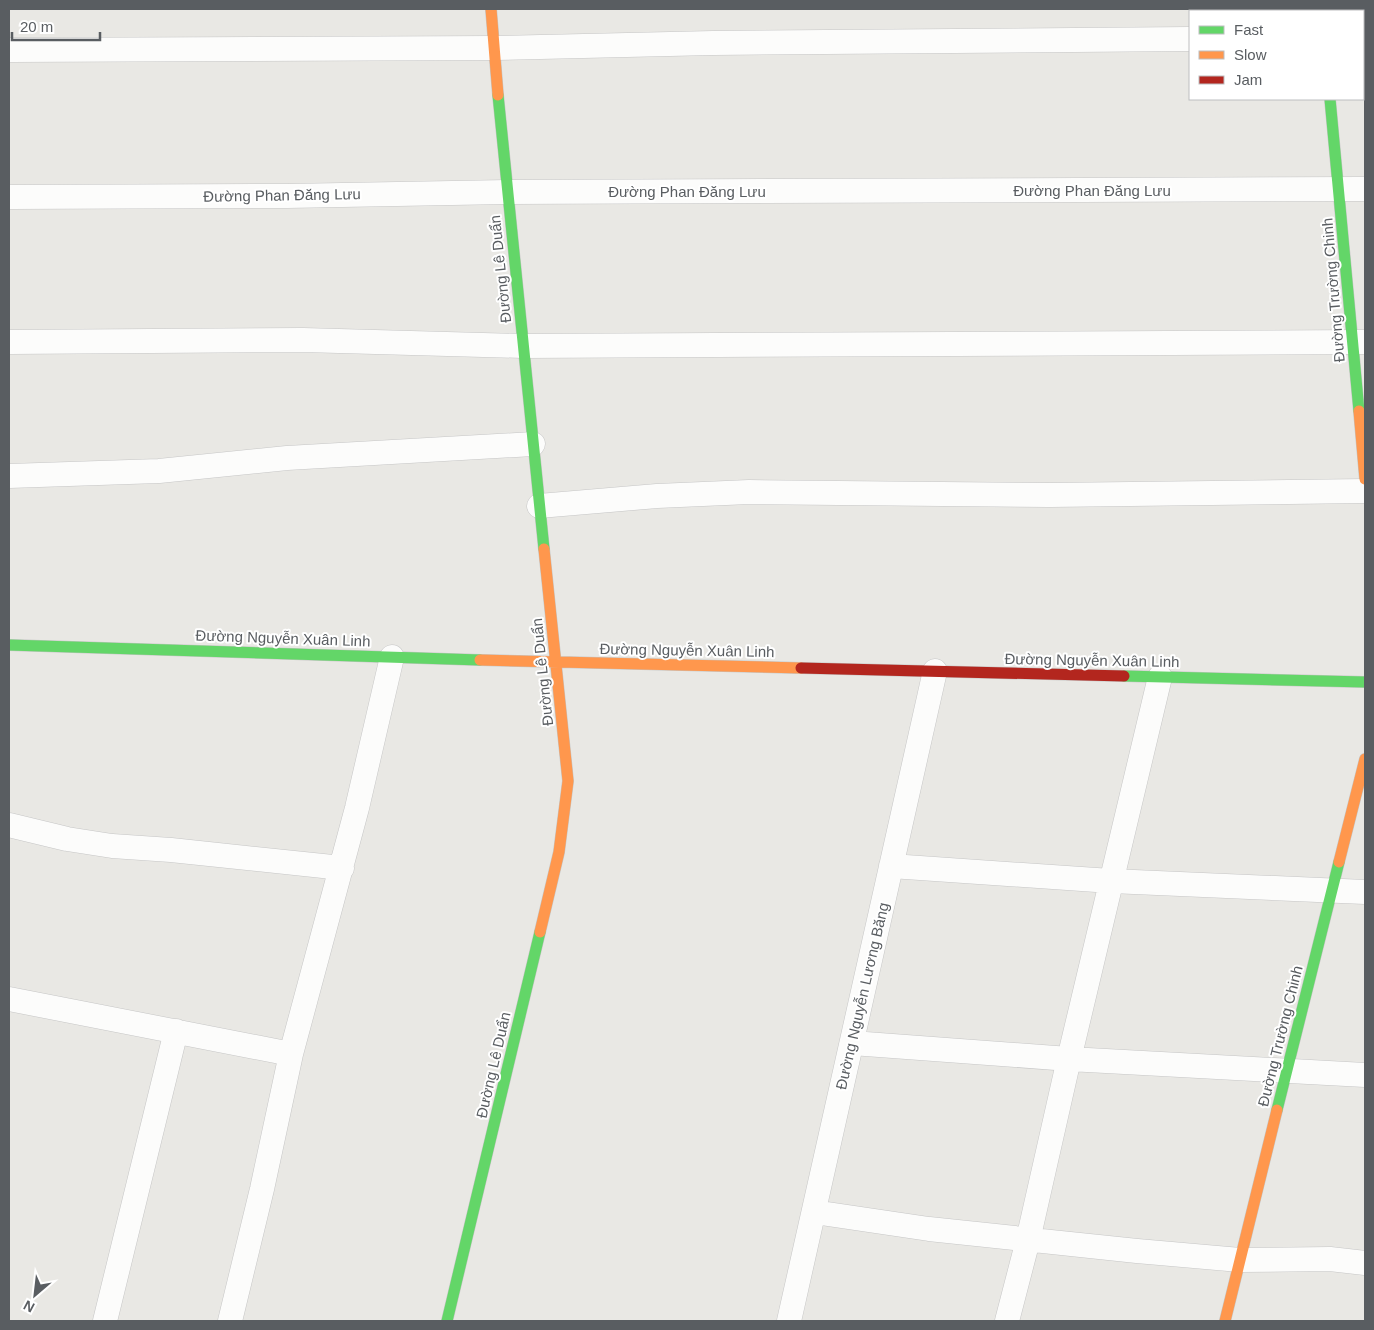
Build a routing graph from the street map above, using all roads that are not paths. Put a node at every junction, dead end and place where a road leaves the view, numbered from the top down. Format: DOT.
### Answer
graph roads {
  1 [pos="491,9"];
  2 [pos="1189,39"];
  3 [pos="496,48"];
  4 [pos="9,50"];
  5 [pos="1330,100"];
  6 [pos="1339,189"];
  7 [pos="1365,189"];
  8 [pos="506,192"];
  9 [pos="9,197"];
  10 [pos="9,342"];
  11 [pos="1359,342"];
  12 [pos="523,346"];
  13 [pos="533,444"];
  14 [pos="9,476"];
  15 [pos="1365,479"];
  16 [pos="1365,491"];
  17 [pos="539,506"];
  18 [pos="9,645"];
  19 [pos="392,657"];
  20 [pos="556,662"];
  21 [pos="935,671"];
  22 [pos="1160,677"];
  23 [pos="1365,682"];
  24 [pos="1365,759"];
  25 [pos="9,825"];
  26 [pos="891,866"];
  27 [pos="342,868"];
  28 [pos="1111,881"];
  29 [pos="1332,890"];
  30 [pos="1365,892"];
  31 [pos="9,998"];
  32 [pos="176,1031"];
  33 [pos="852,1042"];
  34 [pos="292,1054"];
  35 [pos="1069,1059"];
  36 [pos="1287,1070"];
  37 [pos="1365,1075"];
  38 [pos="814,1212"];
  39 [pos="1028,1240"];
  40 [pos="1240,1260"];
  41 [pos="1365,1263"];
  42 [pos="105,1321"];
  43 [pos="230,1321"];
  44 [pos="447,1321"];
  45 [pos="790,1321"];
  46 [pos="1007,1321"];
  47 [pos="1225,1321"];
  1 -- 3 [label="street, Đường Lê Duẩn"];
  2 -- 3 [label="street"];
  3 -- 4 [label="street"];
  3 -- 8 [label="street, Đường Lê Duẩn"];
  5 -- 6 [label="street, Đường Trường Chinh"];
  6 -- 7 [label="street, Đường Phan Đăng Lưu"];
  6 -- 8 [label="street, Đường Phan Đăng Lưu"];
  6 -- 11 [label="street, Đường Trường Chinh"];
  8 -- 9 [label="street, Đường Phan Đăng Lưu"];
  8 -- 12 [label="street, Đường Lê Duẩn"];
  10 -- 12 [label="street"];
  11 -- 12 [label="street"];
  11 -- 15 [label="street, Đường Trường Chinh"];
  12 -- 13 [label="street, Đường Lê Duẩn"];
  13 -- 14 [label="street"];
  13 -- 17 [label="street, Đường Lê Duẩn"];
  16 -- 17 [label="street"];
  17 -- 20 [label="street, Đường Lê Duẩn"];
  18 -- 19 [label="street, Đường Nguyễn Xuân Linh"];
  19 -- 20 [label="street, Đường Nguyễn Xuân Linh"];
  19 -- 27 [label="street"];
  20 -- 21 [label="street, Đường Nguyễn Xuân Linh"];
  20 -- 44 [label="street, Đường Lê Duẩn"];
  21 -- 22 [label="street, Đường Nguyễn Xuân Linh"];
  21 -- 26 [label="street, Đường Nguyễn Lương Băng"];
  22 -- 23 [label="street, Đường Nguyễn Xuân Linh"];
  22 -- 28 [label="street"];
  24 -- 29 [label="street, Đường Trường Chinh"];
  25 -- 27 [label="street"];
  26 -- 28 [label="street"];
  26 -- 33 [label="street, Đường Nguyễn Lương Băng"];
  27 -- 34 [label="street"];
  28 -- 29 [label="street"];
  28 -- 35 [label="street"];
  29 -- 30 [label="street"];
  29 -- 36 [label="street, Đường Trường Chinh"];
  31 -- 32 [label="street"];
  32 -- 34 [label="street"];
  32 -- 42 [label="street"];
  33 -- 35 [label="street"];
  33 -- 38 [label="street, Đường Nguyễn Lương Băng"];
  34 -- 43 [label="street"];
  35 -- 36 [label="street"];
  35 -- 39 [label="street"];
  36 -- 37 [label="street"];
  36 -- 40 [label="street, Đường Trường Chinh"];
  38 -- 39 [label="street"];
  38 -- 45 [label="street, Đường Nguyễn Lương Băng"];
  39 -- 40 [label="street"];
  39 -- 46 [label="street"];
  40 -- 41 [label="street"];
  40 -- 47 [label="street, Đường Trường Chinh"];
}
